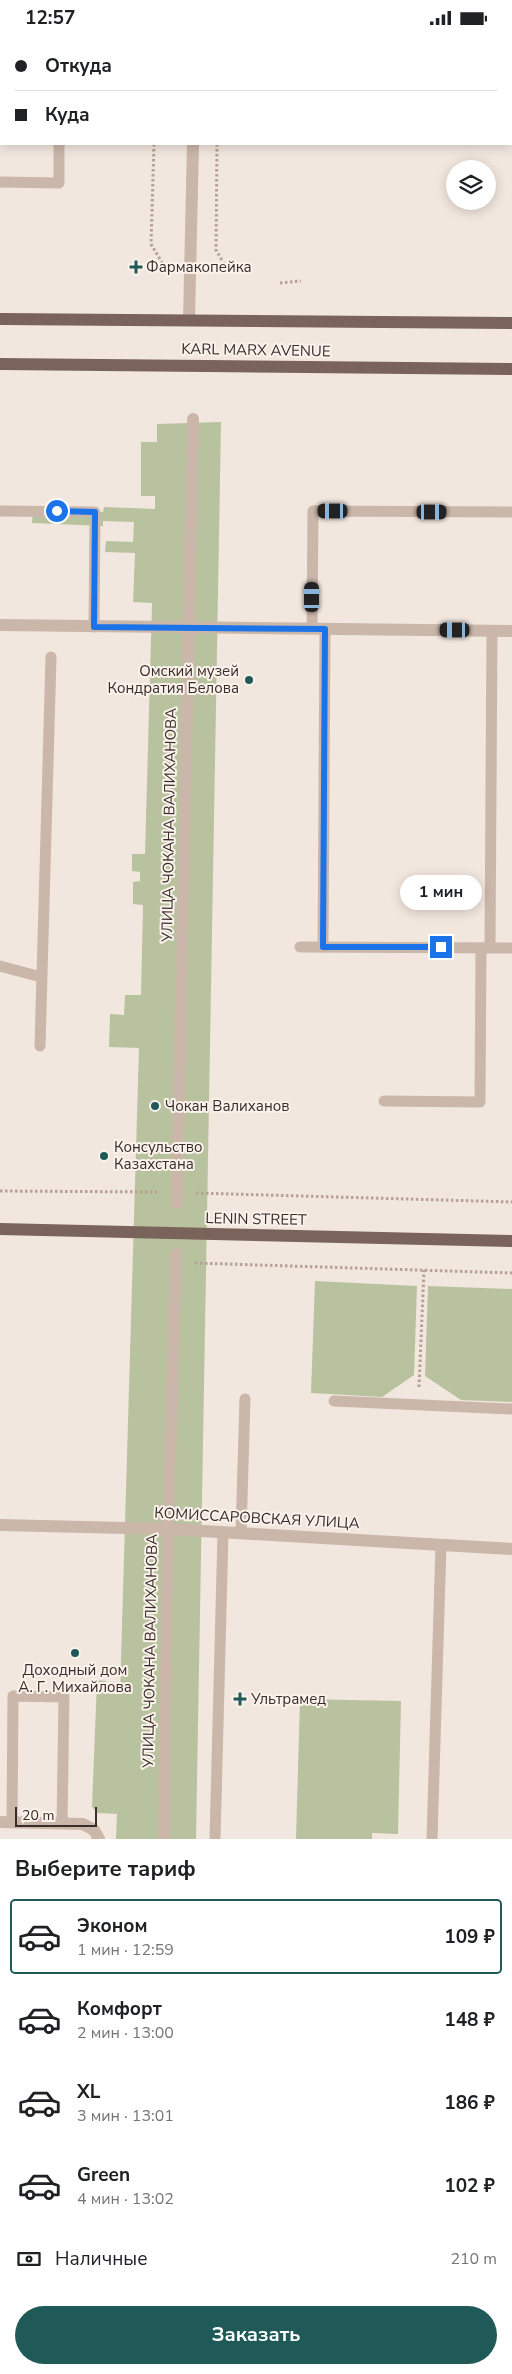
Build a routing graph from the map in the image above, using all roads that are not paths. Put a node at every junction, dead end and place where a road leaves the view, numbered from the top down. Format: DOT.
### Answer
graph roads {
  1 [pos="59,145"];
  2 [pos="193,145"];
  3 [pos="0,182"];
  4 [pos="0,319"];
  5 [pos="189,320"];
  6 [pos="512,323"];
  7 [pos="0,363"];
  8 [pos="512,369"];
  9 [pos="194,419"];
  10 [pos="0,511"];
  11 [pos="512,512"];
  12 [pos="0,625"];
  13 [pos="94,627"];
  14 [pos="190,629"];
  15 [pos="319,629"];
  16 [pos="492,631"];
  17 [pos="512,631"];
  18 [pos="51,657"];
  19 [pos="300,947"];
  20 [pos="323,947"];
  21 [pos="485,948"];
  22 [pos="512,948"];
  23 [pos="0,966"];
  24 [pos="40,977"];
  25 [pos="40,1046"];
  26 [pos="384,1101"];
  27 [pos="177,1197"];
  28 [pos="0,1229"];
  29 [pos="512,1241"];
  30 [pos="175,1258"];
  31 [pos="245,1399"];
  32 [pos="334,1401"];
  33 [pos="512,1409"];
  34 [pos="0,1525"];
  35 [pos="168,1529"];
  36 [pos="223,1533"];
  37 [pos="241,1533"];
  38 [pos="441,1545"];
  39 [pos="512,1549"];
  40 [pos="6,1822"];
  41 [pos="62,1823"];
  42 [pos="99,1839"];
  43 [pos="164,1839"];
  44 [pos="215,1839"];
  45 [pos="432,1839"];
  1 -- 3 [label="lane"];
  2 -- 5 [label="street"];
  4 -- 5 [label="main road, KARL MARX AVENUE"];
  5 -- 6 [label="main road, KARL MARX AVENUE"];
  7 -- 8 [label="main road, KARL MARX AVENUE"];
  9 -- 14 [label="street, УЛИЦА ЧОКАНА ВАЛИХАНОВА"];
  10 -- 13 [label="lane"];
  11 -- 15 [label="lane"];
  12 -- 13 [label="street"];
  13 -- 14 [label="street"];
  14 -- 15 [label="street"];
  14 -- 27 [label="street, УЛИЦА ЧОКАНА ВАЛИХАНОВА"];
  15 -- 16 [label="street"];
  15 -- 20 [label="lane"];
  16 -- 17 [label="street"];
  16 -- 21 [label="lane"];
  18 -- 24 [label="lane"];
  19 -- 20 [label="lane"];
  20 -- 21 [label="lane"];
  21 -- 22 [label="lane"];
  21 -- 26 [label="lane"];
  23 -- 24 [label="lane"];
  24 -- 25 [label="lane"];
  28 -- 29 [label="main road, LENIN STREET"];
  30 -- 35 [label="street, УЛИЦА ЧОКАНА ВАЛИХАНОВА"];
  31 -- 37 [label="lane"];
  32 -- 33 [label="lane"];
  34 -- 35 [label="street, КОМИССАРОВСКАЯ УЛИЦА"];
  35 -- 36 [label="street, КОМИССАРОВСКАЯ УЛИЦА"];
  35 -- 43 [label="street, УЛИЦА ЧОКАНА ВАЛИХАНОВА"];
  36 -- 37 [label="street, КОМИССАРОВСКАЯ УЛИЦА"];
  36 -- 44 [label="lane"];
  37 -- 38 [label="street, КОМИССАРОВСКАЯ УЛИЦА"];
  38 -- 39 [label="street, КОМИССАРОВСКАЯ УЛИЦА"];
  38 -- 45 [label="lane"];
  40 -- 41 [label="street"];
  40 -- 41 [label="lane"];
  41 -- 42 [label="street"];
}
